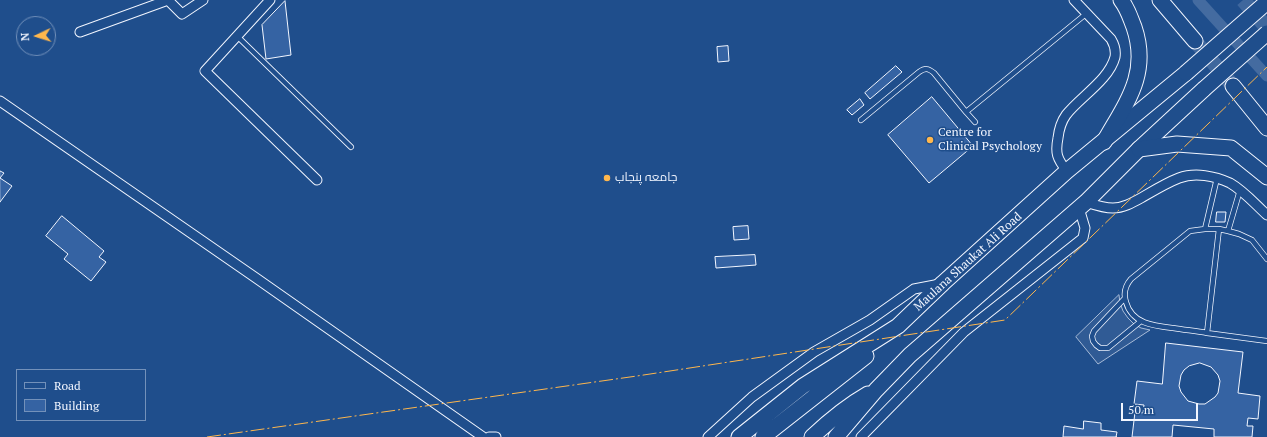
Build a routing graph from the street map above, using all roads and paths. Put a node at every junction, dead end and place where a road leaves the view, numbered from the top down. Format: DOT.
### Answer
graph roads {
  1 [pos="168,0"];
  2 [pos="203,0"];
  3 [pos="270,0"];
  4 [pos="1074,0"];
  5 [pos="1121,0"];
  6 [pos="1160,0"];
  7 [pos="1267,2"];
  8 [pos="1086,13"];
  9 [pos="80,32"];
  10 [pos="1267,33"];
  11 [pos="237,36"];
  12 [pos="1195,41"];
  13 [pos="1233,86"];
  14 [pos="0,101"];
  15 [pos="966,112"];
  16 [pos="861,120"];
  17 [pos="975,122"];
  18 [pos="1267,128"];
  19 [pos="1104,142"];
  20 [pos="351,147"];
  21 [pos="1139,149"];
  22 [pos="1067,172"];
  23 [pos="1267,177"];
  24 [pos="1217,178"];
  25 [pos="317,180"];
  26 [pos="1240,190"];
  27 [pos="1082,205"];
  28 [pos="1267,215"];
  29 [pos="1205,229"];
  30 [pos="1219,229"];
  31 [pos="1228,231"];
  32 [pos="1267,259"];
  33 [pos="943,283"];
  34 [pos="1124,298"];
  35 [pos="1141,321"];
  36 [pos="890,332"];
  37 [pos="1207,333"];
  38 [pos="1267,341"];
  39 [pos="876,390"];
  40 [pos="482,437"];
  41 [pos="489,437"];
  42 [pos="496,437"];
  43 [pos="708,437"];
  44 [pos="739,437"];
  45 [pos="763,437"];
  46 [pos="812,437"];
  47 [pos="836,437"];
  48 [pos="861,437"];
  1 -- 2 [label="street"];
  1 -- 9 [label="street"];
  3 -- 11 [label="street"];
  4 -- 8 [label="street"];
  5 -- 19 [label="main road"];
  6 -- 12 [label="main road"];
  7 -- 19 [label="main road, Maulana Shaukat Ali Road, bridge"];
  8 -- 15 [label="lane"];
  8 -- 22 [label="street"];
  10 -- 21 [label="main road, bridge"];
  11 -- 20 [label="lane"];
  11 -- 25 [label="street"];
  13 -- 18 [label="main road"];
  14 -- 40 [label="street"];
  15 -- 16 [label="lane"];
  15 -- 17 [label="lane"];
  19 -- 22 [label="main road, Maulana Shaukat Ali Road"];
  21 -- 23 [label="main road"];
  21 -- 27 [label="main road"];
  22 -- 33 [label="main road, Maulana Shaukat Ali Road"];
  24 -- 26 [label="street"];
  24 -- 27 [label="street"];
  24 -- 29 [label="lane"];
  26 -- 28 [label="street"];
  26 -- 31 [label="lane"];
  27 -- 39 [label="main road"];
  27 -- 48 [label="street"];
  29 -- 30 [label="lane"];
  29 -- 34 [label="lane"];
  30 -- 31 [label="lane"];
  30 -- 37 [label="lane"];
  31 -- 32 [label="lane"];
  33 -- 36 [label="main road, Maulana Shaukat Ali Road"];
  33 -- 43 [label="street"];
  34 -- 35 [label="lane"];
  34 -- 35 [label="lane"];
  35 -- 37 [label="lane"];
  36 -- 44 [label="main road, Maulana Shaukat Ali Road"];
  36 -- 45 [label="main road"];
  37 -- 38 [label="lane"];
  39 -- 46 [label="main road"];
  39 -- 47 [label="main road"];
  41 -- 42 [label="street"];
}
